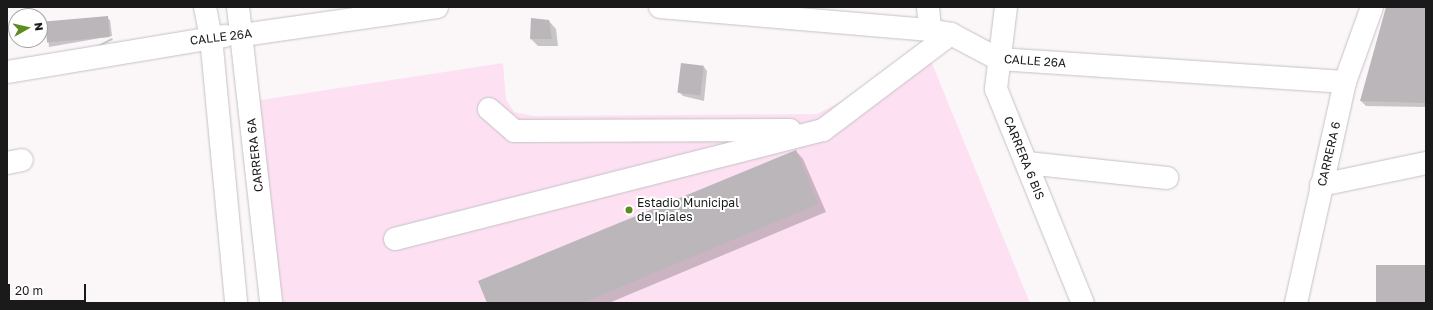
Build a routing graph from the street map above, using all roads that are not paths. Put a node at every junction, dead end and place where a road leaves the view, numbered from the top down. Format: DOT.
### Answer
graph roads {
  1 [pos="205,7"];
  2 [pos="238,7"];
  3 [pos="436,7"];
  4 [pos="660,7"];
  5 [pos="928,7"];
  6 [pos="1006,7"];
  7 [pos="1372,7"];
  8 [pos="940,32"];
  9 [pos="243,35"];
  10 [pos="211,37"];
  11 [pos="998,59"];
  12 [pos="7,72"];
  13 [pos="1345,82"];
  14 [pos="489,109"];
  15 [pos="823,130"];
  16 [pos="1027,163"];
  17 [pos="1426,163"];
  18 [pos="1167,178"];
  19 [pos="1321,185"];
  20 [pos="395,239"];
  21 [pos="236,303"];
  22 [pos="271,303"];
  23 [pos="1083,303"];
  24 [pos="1296,303"];
  1 -- 10 [label="street"];
  2 -- 9 [label="street, CARRERA 6A"];
  3 -- 9 [label="street, CALLE 26A"];
  4 -- 8 [label="street, CALLE 26A"];
  5 -- 8 [label="street"];
  6 -- 11 [label="street, CARRERA 6 BIS"];
  7 -- 13 [label="street, CARRERA 6"];
  8 -- 11 [label="street, CALLE 26A"];
  8 -- 15 [label="street"];
  9 -- 10 [label="street, CALLE 26A"];
  9 -- 22 [label="street, CARRERA 6A"];
  10 -- 12 [label="street, CALLE 26A"];
  10 -- 21 [label="street"];
  11 -- 13 [label="street, CALLE 26A"];
  11 -- 16 [label="street, CARRERA 6 BIS"];
  13 -- 19 [label="street, CARRERA 6"];
  14 -- 15 [label="street"];
  15 -- 20 [label="street"];
  16 -- 18 [label="street"];
  16 -- 23 [label="street, CARRERA 6 BIS"];
  17 -- 19 [label="street"];
  19 -- 24 [label="street, CARRERA 6"];
}
